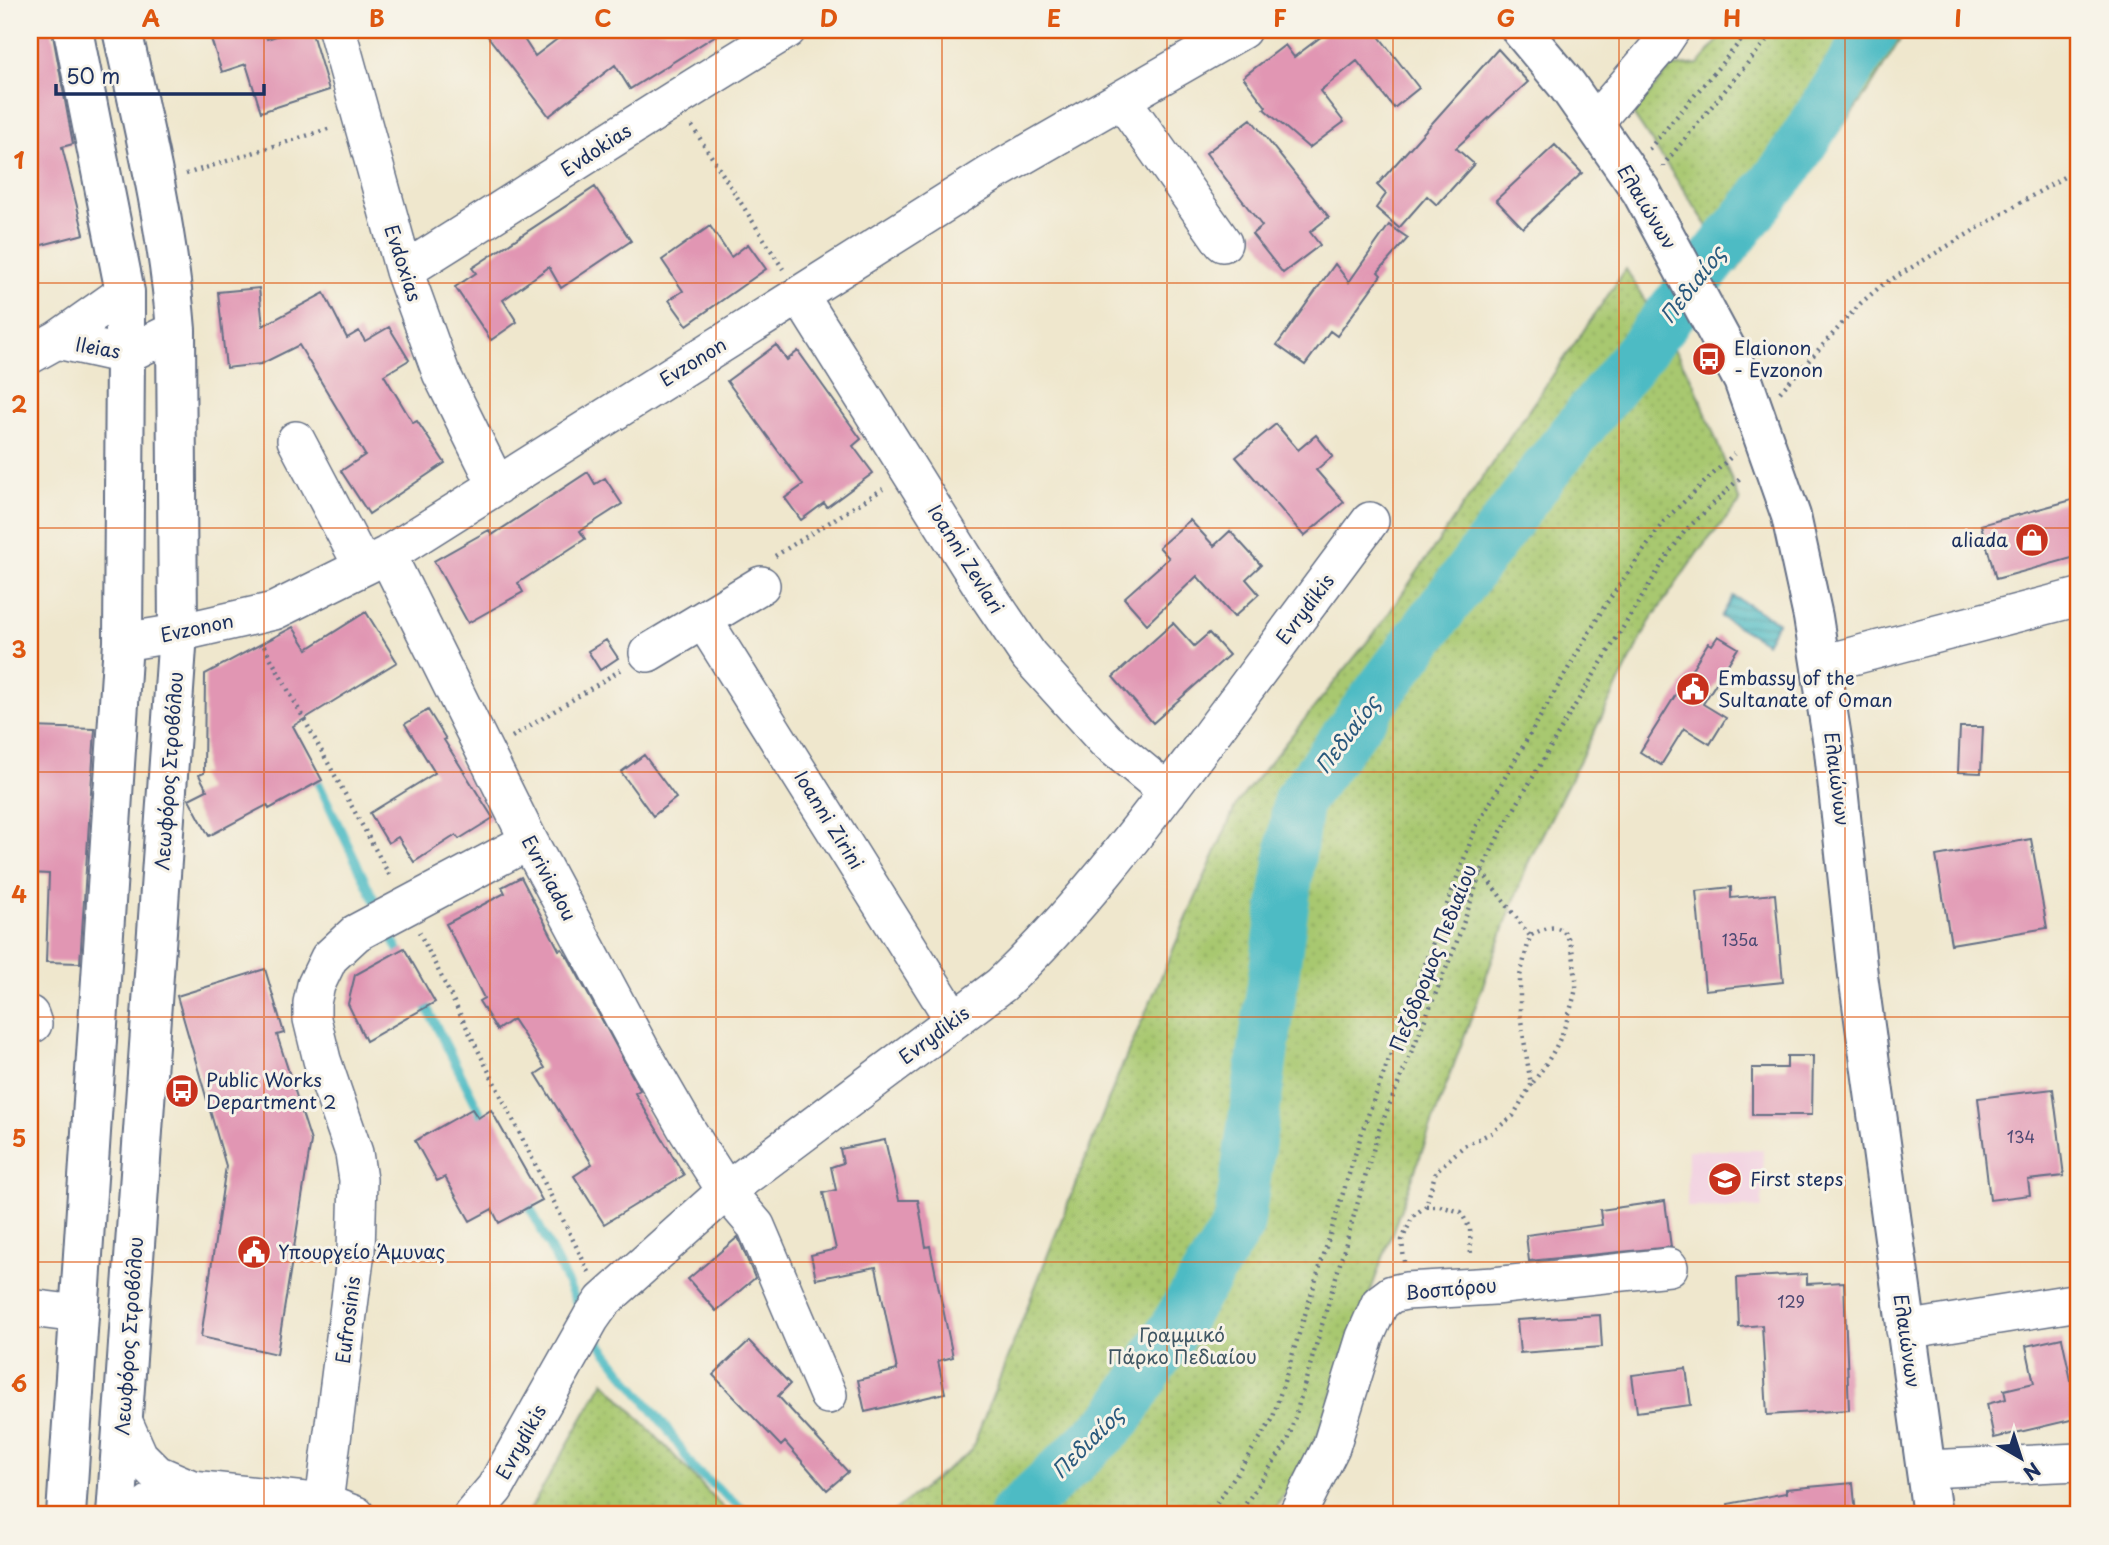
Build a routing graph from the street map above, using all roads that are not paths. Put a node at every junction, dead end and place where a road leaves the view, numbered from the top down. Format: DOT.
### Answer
graph roads {
  1 [pos="73,30"];
  2 [pos="122,30"];
  3 [pos="337,30"];
  4 [pos="787,30"];
  5 [pos="1242,30"];
  6 [pos="1521,30"];
  7 [pos="1671,30"];
  8 [pos="1122,100"];
  9 [pos="1594,123"];
  10 [pos="1223,243"];
  11 [pos="404,271"];
  12 [pos="125,292"];
  13 [pos="800,296"];
  14 [pos="176,330"];
  15 [pos="43,347"];
  16 [pos="125,355"];
  17 [pos="296,440"];
  18 [pos="497,486"];
  19 [pos="1370,522"];
  20 [pos="375,561"];
  21 [pos="761,585"];
  22 [pos="2079,597"];
  23 [pos="704,621"];
  24 [pos="178,633"];
  25 [pos="123,642"];
  26 [pos="648,653"];
  27 [pos="1822,664"];
  28 [pos="1168,792"];
  29 [pos="529,841"];
  30 [pos="954,1020"];
  31 [pos="726,1192"];
  32 [pos="1669,1268"];
  33 [pos="2079,1302"];
  34 [pos="30,1308"];
  35 [pos="78,1314"];
  36 [pos="1905,1330"];
  37 [pos="828,1395"];
  38 [pos="123,1420"];
  39 [pos="2079,1462"];
  40 [pos="1926,1469"];
  41 [pos="192,1489"];
  42 [pos="340,1509"];
  43 [pos="66,1515"];
  44 [pos="116,1515"];
  45 [pos="134,1515"];
  46 [pos="472,1515"];
  47 [pos="1297,1515"];
  48 [pos="1932,1515"];
  1 -- 12 [label="main road"];
  2 -- 14 [label="main road, Λεωφόρος Στροβόλου"];
  3 -- 11 [label="street, Evdoxias"];
  4 -- 11 [label="street, Evdokias"];
  5 -- 8 [label="street, Evzonon"];
  6 -- 9 [label="main road, Ελαιώνων"];
  7 -- 9 [label="street"];
  8 -- 10 [label="street"];
  8 -- 13 [label="street, Evzonon"];
  9 -- 27 [label="main road, Ελαιώνων"];
  11 -- 18 [label="street, Evdoxias"];
  12 -- 15 [label="street, Ileias"];
  12 -- 16 [label="main road"];
  13 -- 18 [label="street, Evzonon"];
  13 -- 28 [label="street, Ioanni Zevlari"];
  14 -- 16 [label="street, Ileias"];
  14 -- 24 [label="main road, Λεωφόρος Στροβόλου"];
  15 -- 16 [label="street, Ileias"];
  16 -- 25 [label="main road"];
  17 -- 20 [label="street, Evriviadou"];
  18 -- 20 [label="street, Evzonon"];
  19 -- 28 [label="street, Evrydikis"];
  20 -- 24 [label="street, Evzonon"];
  20 -- 29 [label="street, Evriviadou"];
  21 -- 23 [label="street"];
  22 -- 27 [label="street"];
  23 -- 26 [label="street"];
  23 -- 30 [label="street, Ioanni Zirini"];
  24 -- 25 [label="street, Evzonon"];
  24 -- 38 [label="main road, Λεωφόρος Στροβόλου"];
  25 -- 35 [label="main road"];
  27 -- 36 [label="main road, Ελαιώνων"];
  28 -- 30 [label="street, Evrydikis"];
  29 -- 31 [label="street, Evriviadou"];
  29 -- 42 [label="street, Eufrosinis"];
  30 -- 31 [label="street, Evrydikis"];
  31 -- 37 [label="street, Evriviadou"];
  31 -- 46 [label="street, Evrydikis"];
  32 -- 47 [label="street, Βοσπόρου"];
  33 -- 36 [label="street"];
  34 -- 35 [label="street"];
  35 -- 43 [label="main road"];
  36 -- 40 [label="main road, Ελαιώνων"];
  38 -- 41 [label="street"];
  38 -- 44 [label="main road, Λεωφόρος Στροβόλου"];
  39 -- 40 [label="street"];
  40 -- 48 [label="main road, Ελαιώνων"];
  41 -- 42 [label="street"];
  41 -- 45 [label="street"];
}
